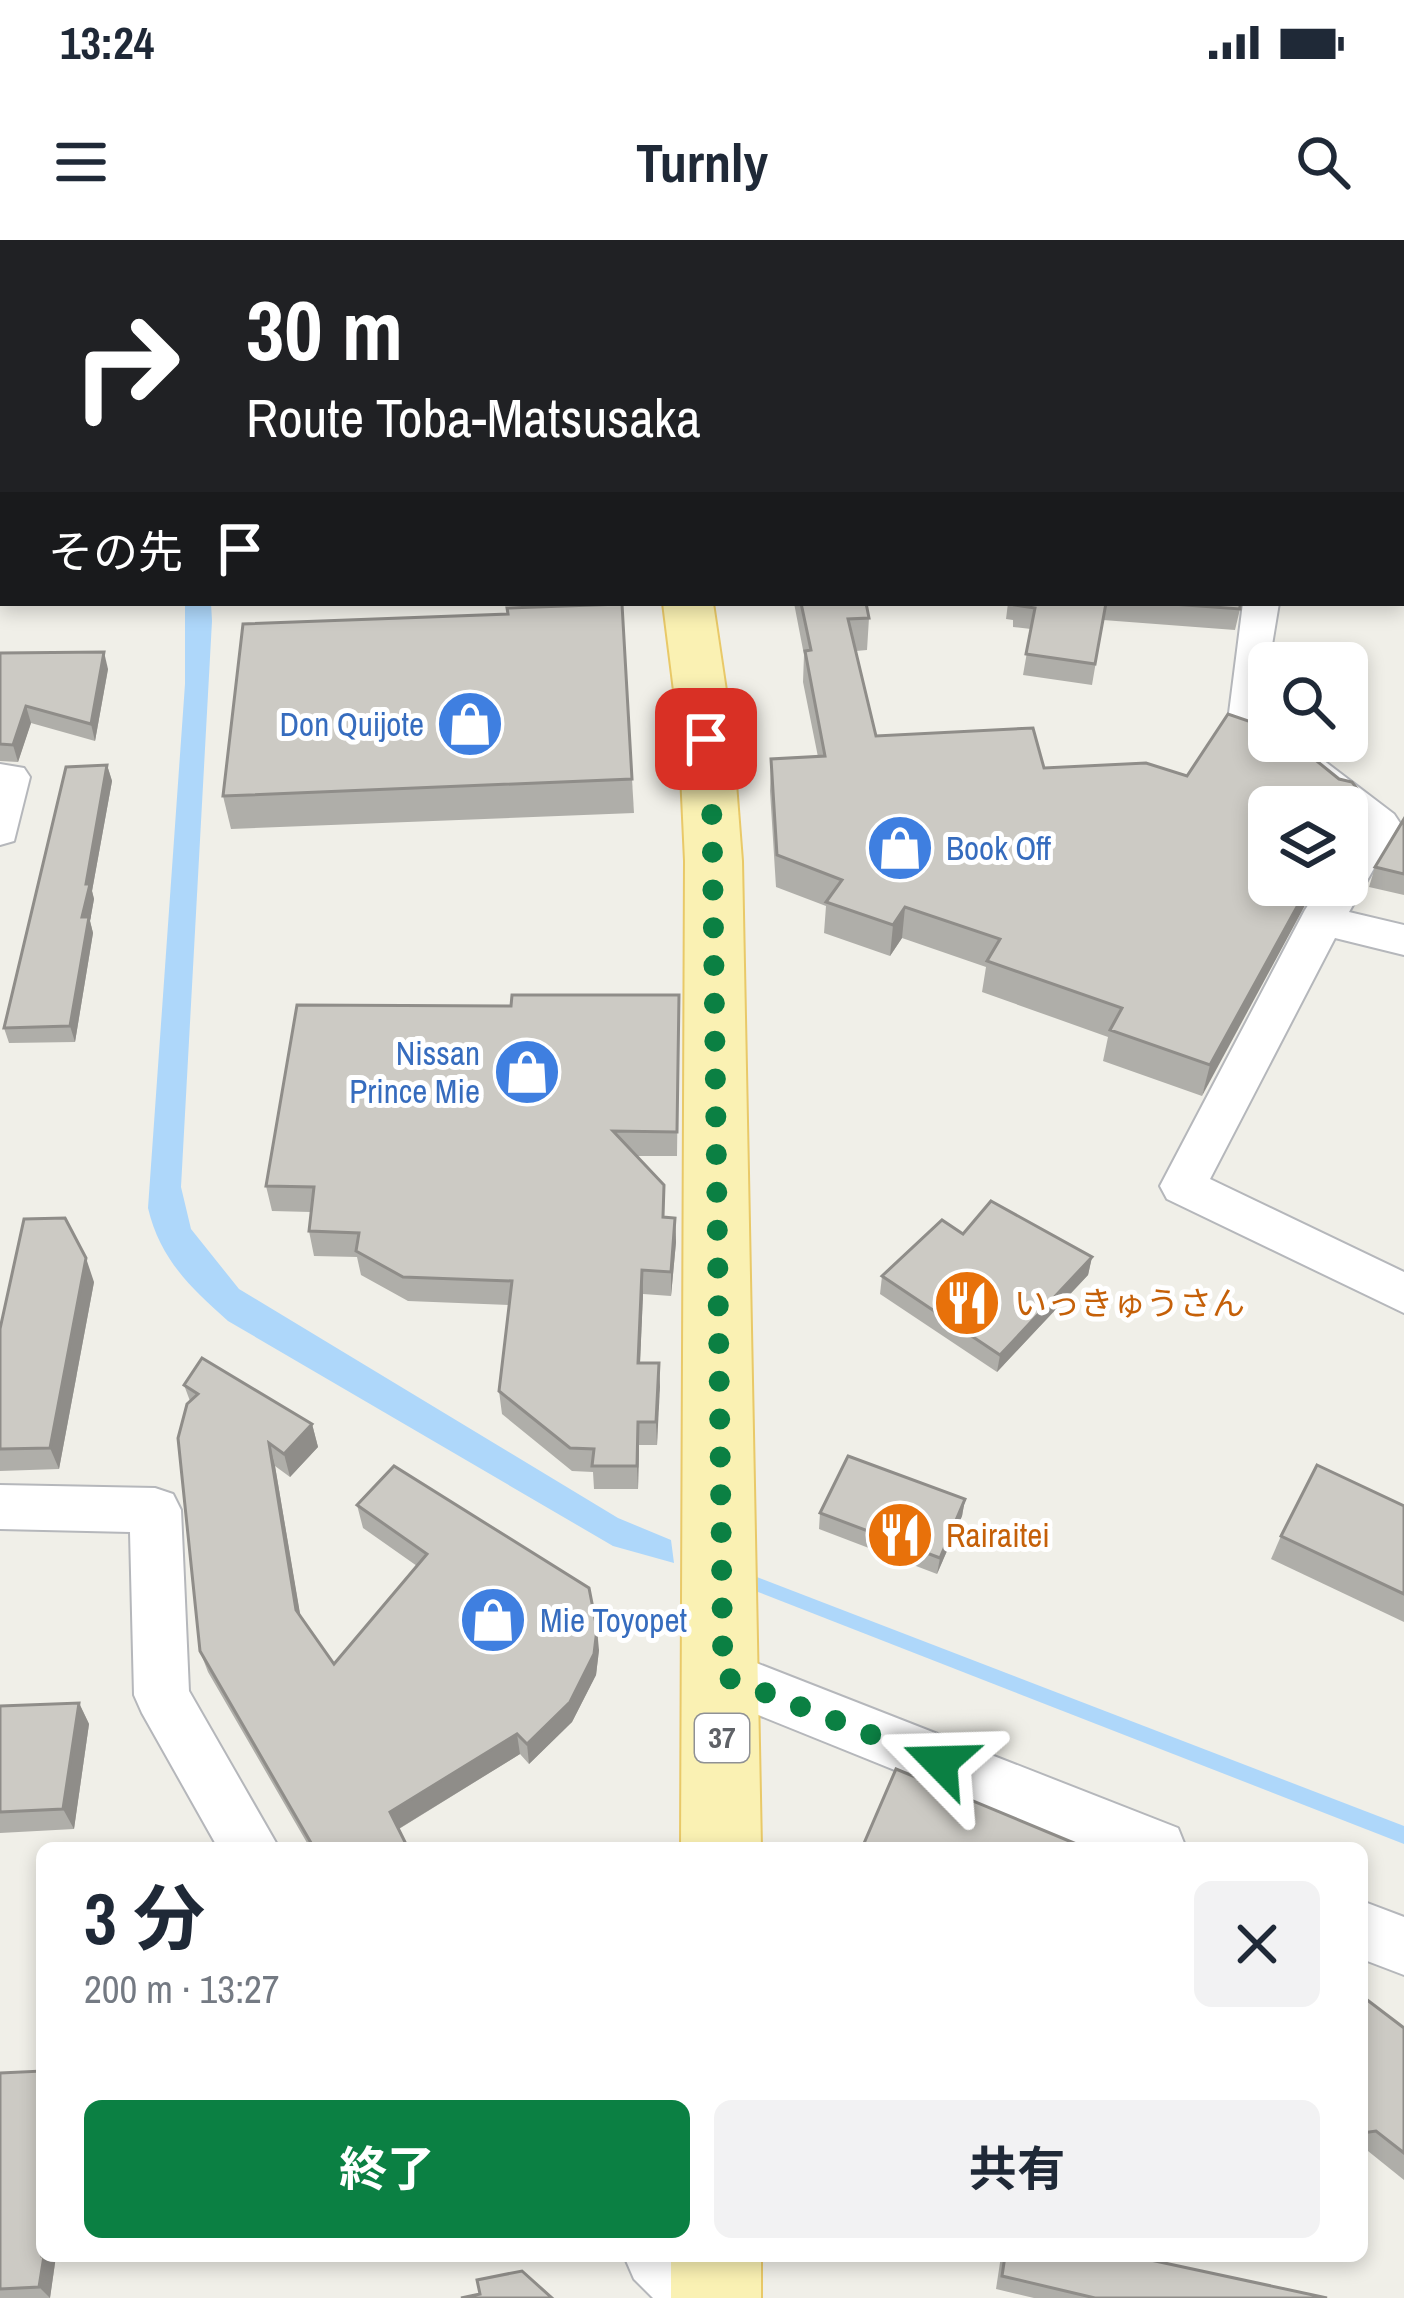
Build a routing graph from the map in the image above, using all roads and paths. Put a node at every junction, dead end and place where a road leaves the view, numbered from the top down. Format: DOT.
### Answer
graph roads {
  1 [pos="689,606"];
  2 [pos="1261,606"];
  3 [pos="1256,642"];
  4 [pos="1301,762"];
  5 [pos="0,777"];
  6 [pos="1332,786"];
  7 [pos="1368,814"];
  8 [pos="0,832"];
  9 [pos="1368,842"];
  10 [pos="1329,906"];
  11 [pos="1339,906"];
  12 [pos="1404,940"];
  13 [pos="1404,1294"];
  14 [pos="0,1507"];
  15 [pos="723,1652"];
  16 [pos="247,1842"];
  17 [pos="721,1842"];
  18 [pos="1144,1842"];
  19 [pos="1368,1932"];
  20 [pos="1404,1946"];
  21 [pos="663,2262"];
  22 [pos="716,2262"];
  23 [pos="700,2298"];
  24 [pos="716,2298"];
  1 -- 15 [label="main road, 37"];
  2 -- 3 [label="street"];
  4 -- 6 [label="street"];
  5 -- 8 [label="street"];
  7 -- 9 [label="street"];
  10 -- 13 [label="street"];
  11 -- 12 [label="street"];
  14 -- 16 [label="street"];
  15 -- 17 [label="main road, 37"];
  15 -- 18 [label="street"];
  19 -- 20 [label="street"];
  21 -- 23 [label="street"];
  22 -- 24 [label="main road"];
}
